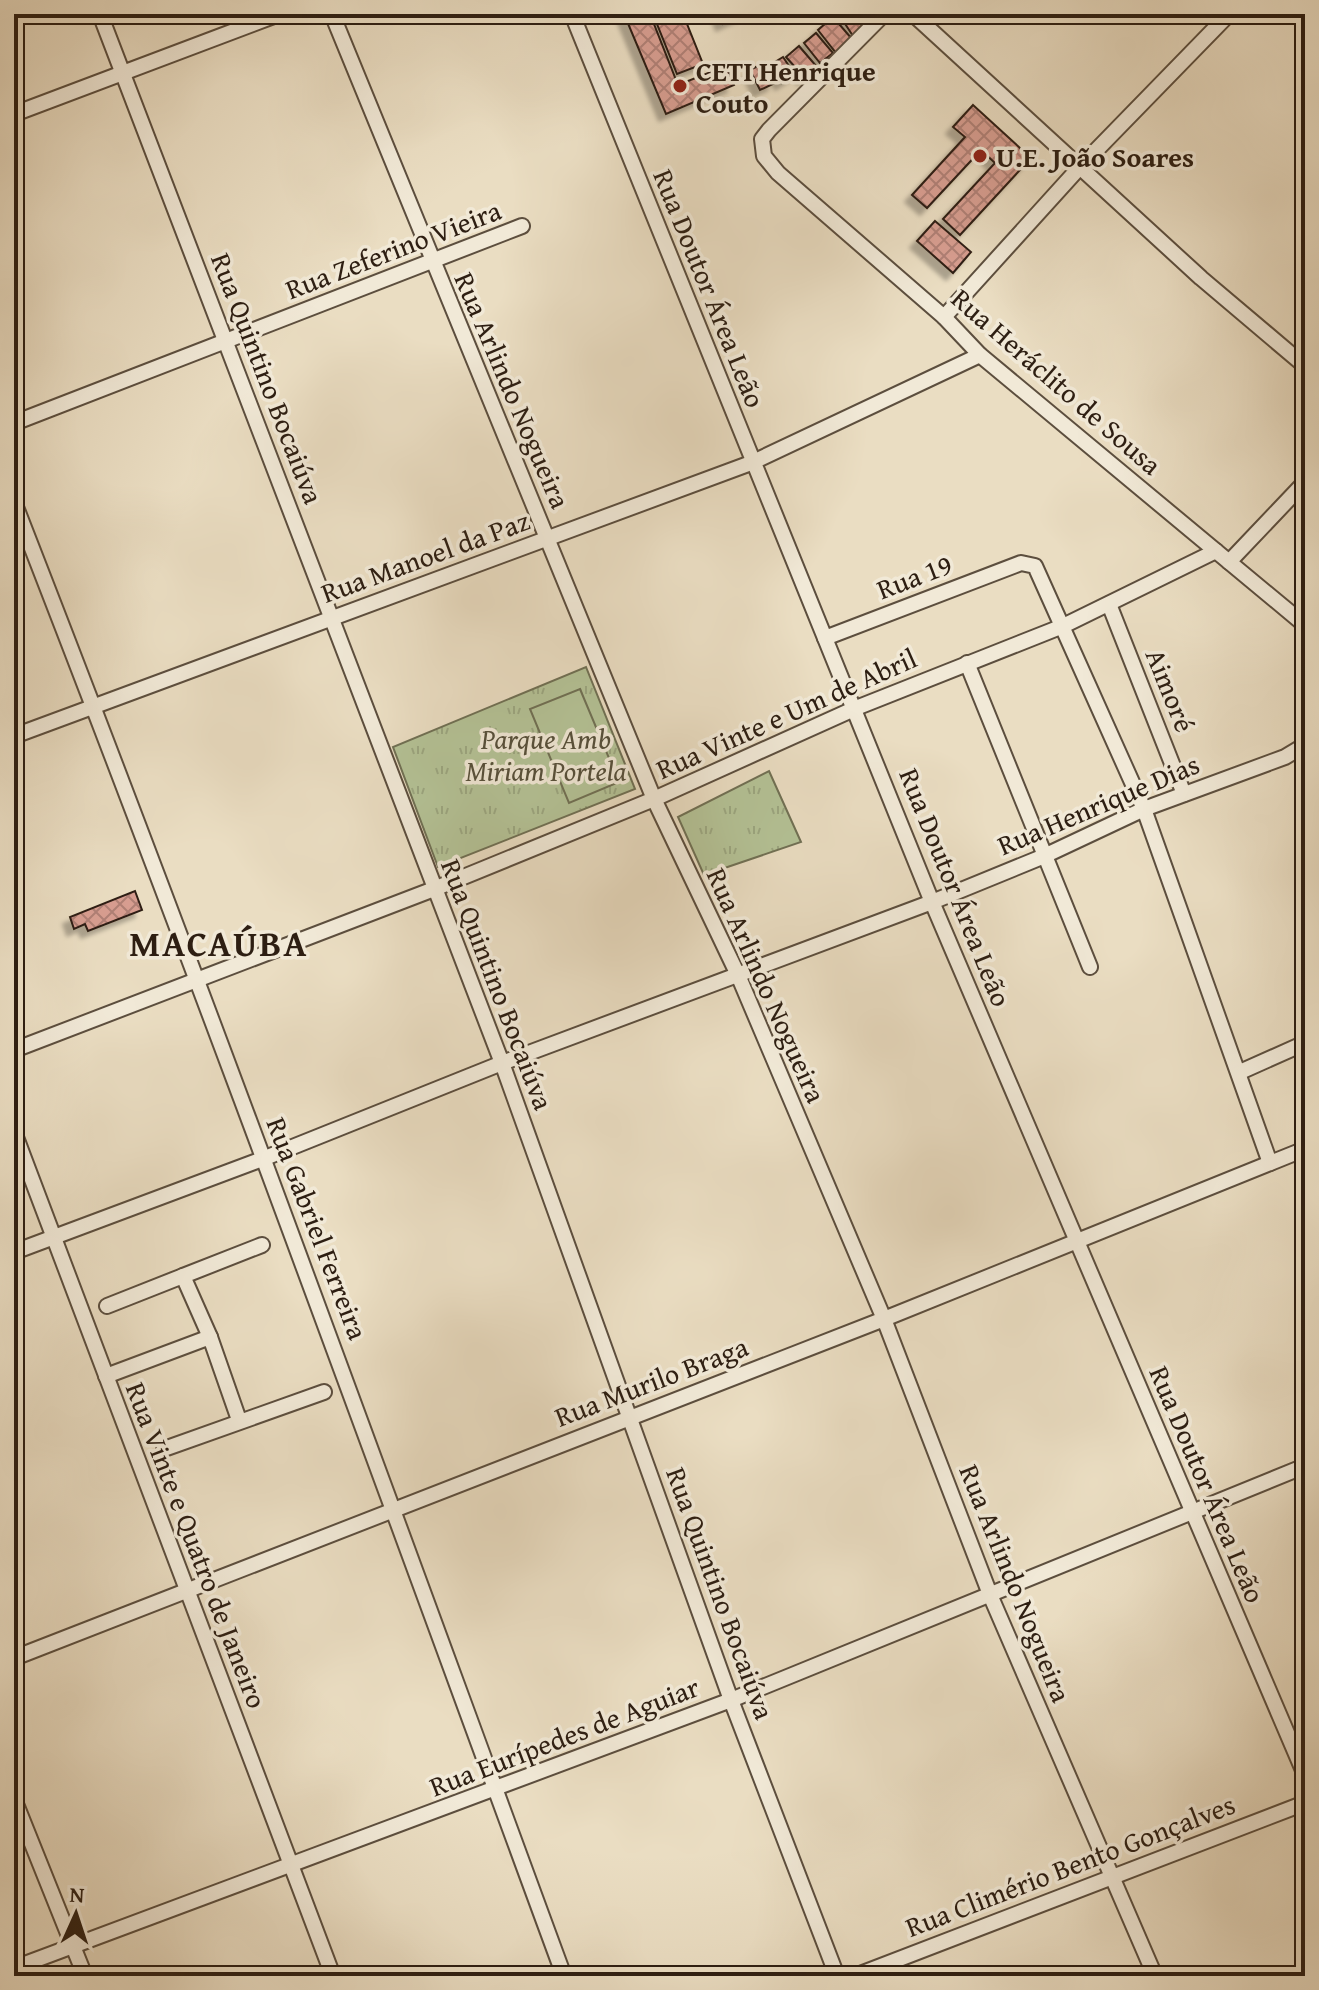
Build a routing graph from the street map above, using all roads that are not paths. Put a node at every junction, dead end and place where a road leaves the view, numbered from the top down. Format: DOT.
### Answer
graph roads {
  1 [pos="100,14"];
  2 [pos="279,14"];
  3 [pos="332,14"];
  4 [pos="572,14"];
  5 [pos="884,14"];
  6 [pos="913,14"];
  7 [pos="1229,14"];
  8 [pos="123,73"];
  9 [pos="14,114"];
  10 [pos="1079,168"];
  11 [pos="522,226"];
  12 [pos="432,264"];
  13 [pos="944,317"];
  14 [pos="226,342"];
  15 [pos="980,355"];
  16 [pos="1305,366"];
  17 [pos="14,423"];
  18 [pos="751,463"];
  19 [pos="1305,482"];
  20 [pos="14,502"];
  21 [pos="547,539"];
  22 [pos="1216,551"];
  23 [pos="1229,562"];
  24 [pos="1109,604"];
  25 [pos="331,617"];
  26 [pos="1305,625"];
  27 [pos="1063,626"];
  28 [pos="825,638"];
  29 [pos="967,663"];
  30 [pos="94,706"];
  31 [pos="856,708"];
  32 [pos="14,736"];
  33 [pos="1305,745"];
  34 [pos="1184,794"];
  35 [pos="654,799"];
  36 [pos="1144,809"];
  37 [pos="1042,857"];
  38 [pos="434,889"];
  39 [pos="932,902"];
  40 [pos="1090,967"];
  41 [pos="738,975"];
  42 [pos="193,979"];
  43 [pos="1305,1043"];
  44 [pos="14,1050"];
  45 [pos="502,1063"];
  46 [pos="1240,1072"];
  47 [pos="14,1132"];
  48 [pos="1305,1149"];
  49 [pos="265,1158"];
  50 [pos="1270,1163"];
  51 [pos="54,1237"];
  52 [pos="1077,1242"];
  53 [pos="262,1245"];
  54 [pos="14,1252"];
  55 [pos="183,1276"];
  56 [pos="107,1306"];
  57 [pos="884,1319"];
  58 [pos="210,1337"];
  59 [pos="106,1376"];
  60 [pos="324,1392"];
  61 [pos="631,1417"];
  62 [pos="239,1420"];
  63 [pos="164,1449"];
  64 [pos="1305,1466"];
  65 [pos="395,1508"];
  66 [pos="1192,1513"];
  67 [pos="185,1589"];
  68 [pos="991,1597"];
  69 [pos="14,1658"];
  70 [pos="731,1700"];
  71 [pos="1305,1775"];
  72 [pos="496,1791"];
  73 [pos="14,1799"];
  74 [pos="1305,1803"];
  75 [pos="291,1867"];
  76 [pos="1111,1875"];
  77 [pos="72,1946"];
  78 [pos="14,1968"];
  79 [pos="85,1976"];
  80 [pos="333,1976"];
  81 [pos="564,1976"];
  82 [pos="837,1976"];
  83 [pos="855,1976"];
  84 [pos="1155,1976"];
  1 -- 8 [label="street, Rua Quintino Bocaiúva"];
  2 -- 8 [label="street"];
  3 -- 12 [label="street, Rua Arlindo Nogueira"];
  4 -- 18 [label="street, Rua Doutor Área Leão"];
  5 -- 13 [label="street, Rua Heráclito de Sousa"];
  6 -- 10 [label="street"];
  7 -- 10 [label="street"];
  8 -- 9 [label="street"];
  8 -- 14 [label="street, Rua Quintino Bocaiúva"];
  10 -- 13 [label="street"];
  10 -- 16 [label="street"];
  11 -- 12 [label="street, Rua Zeferino Vieira"];
  12 -- 14 [label="street, Rua Zeferino Vieira"];
  12 -- 21 [label="street, Rua Arlindo Nogueira"];
  13 -- 15 [label="street, Rua Heráclito de Sousa"];
  14 -- 17 [label="street, Rua Zeferino Vieira"];
  14 -- 25 [label="street, Rua Quintino Bocaiúva"];
  15 -- 18 [label="street, Rua Manoel da Paz"];
  15 -- 22 [label="street, Rua Heráclito de Sousa"];
  18 -- 21 [label="street, Rua Manoel da Paz"];
  18 -- 28 [label="street, Rua Doutor Área Leão"];
  19 -- 23 [label="street"];
  20 -- 30 [label="street, Rua Gabriel Ferreira"];
  21 -- 25 [label="street, Rua Manoel da Paz"];
  21 -- 35 [label="street, Rua Arlindo Nogueira"];
  22 -- 23 [label="street, Rua Heráclito de Sousa"];
  22 -- 24 [label="street, Rua Vinte e Um de Abril"];
  23 -- 26 [label="street, Rua Heráclito de Sousa"];
  24 -- 27 [label="street, Rua Vinte e Um de Abril"];
  24 -- 34 [label="street, Aimoré"];
  25 -- 30 [label="street, Rua Manoel da Paz"];
  25 -- 38 [label="street, Rua Quintino Bocaiúva"];
  27 -- 28 [label="street, Rua 19"];
  27 -- 29 [label="street, Rua Vinte e Um de Abril"];
  27 -- 36 [label="street"];
  28 -- 31 [label="street, Rua Doutor Área Leão"];
  29 -- 31 [label="street, Rua Vinte e Um de Abril"];
  29 -- 37 [label="street"];
  30 -- 32 [label="street, Rua Manoel da Paz"];
  30 -- 42 [label="street, Rua Gabriel Ferreira"];
  31 -- 35 [label="street, Rua Vinte e Um de Abril"];
  31 -- 39 [label="street, Rua Doutor Área Leão"];
  33 -- 34 [label="street, Rua Henrique Dias"];
  34 -- 36 [label="street, Rua Henrique Dias"];
  35 -- 38 [label="street, Rua Vinte e Um de Abril"];
  35 -- 41 [label="street, Rua Arlindo Nogueira"];
  36 -- 37 [label="street, Rua Henrique Dias"];
  36 -- 46 [label="street"];
  37 -- 39 [label="street, Rua Henrique Dias"];
  37 -- 40 [label="street"];
  38 -- 42 [label="street, Rua Vinte e Um de Abril"];
  38 -- 45 [label="street, Rua Quintino Bocaiúva"];
  39 -- 41 [label="street, Rua Henrique Dias"];
  39 -- 52 [label="street, Rua Doutor Área Leão"];
  41 -- 45 [label="street, Rua Henrique Dias"];
  41 -- 57 [label="street, Rua Arlindo Nogueira"];
  42 -- 44 [label="street, Rua Vinte e Um de Abril"];
  42 -- 49 [label="street, Rua Gabriel Ferreira"];
  43 -- 46 [label="street"];
  45 -- 49 [label="street, Rua Henrique Dias"];
  45 -- 61 [label="street, Rua Quintino Bocaiúva"];
  46 -- 50 [label="street"];
  47 -- 51 [label="street, Rua Vinte e Quatro de Janeiro"];
  48 -- 50 [label="street, Rua Murilo Braga"];
  49 -- 51 [label="street, Rua Henrique Dias"];
  49 -- 65 [label="street, Rua Gabriel Ferreira"];
  50 -- 52 [label="street, Rua Murilo Braga"];
  51 -- 54 [label="street, Rua Henrique Dias"];
  51 -- 59 [label="street, Rua Vinte e Quatro de Janeiro"];
  52 -- 57 [label="street, Rua Murilo Braga"];
  52 -- 66 [label="street, Rua Doutor Área Leão"];
  53 -- 55 [label="street"];
  55 -- 56 [label="street"];
  55 -- 58 [label="street"];
  57 -- 61 [label="street, Rua Murilo Braga"];
  57 -- 68 [label="street, Rua Arlindo Nogueira"];
  58 -- 59 [label="street"];
  58 -- 62 [label="street"];
  59 -- 67 [label="street, Rua Vinte e Quatro de Janeiro"];
  60 -- 62 [label="street"];
  61 -- 65 [label="street, Rua Murilo Braga"];
  61 -- 70 [label="street, Rua Quintino Bocaiúva"];
  62 -- 63 [label="street"];
  64 -- 66 [label="street, Rua Eurípedes de Aguiar"];
  65 -- 67 [label="street, Rua Murilo Braga"];
  65 -- 72 [label="street, Rua Gabriel Ferreira"];
  66 -- 68 [label="street, Rua Eurípedes de Aguiar"];
  66 -- 71 [label="street, Rua Doutor Área Leão"];
  67 -- 69 [label="street, Rua Murilo Braga"];
  67 -- 75 [label="street, Rua Vinte e Quatro de Janeiro"];
  68 -- 70 [label="street, Rua Eurípedes de Aguiar"];
  68 -- 76 [label="street, Rua Arlindo Nogueira"];
  70 -- 72 [label="street, Rua Eurípedes de Aguiar"];
  70 -- 82 [label="street, Rua Quintino Bocaiúva"];
  72 -- 75 [label="street, Rua Eurípedes de Aguiar"];
  72 -- 81 [label="street, Rua Gabriel Ferreira"];
  73 -- 77 [label="street"];
  74 -- 76 [label="street, Rua Climério Bento Gonçalves"];
  75 -- 77 [label="street, Rua Eurípedes de Aguiar"];
  75 -- 80 [label="street, Rua Vinte e Quatro de Janeiro"];
  76 -- 83 [label="street, Rua Climério Bento Gonçalves"];
  76 -- 84 [label="street, Rua Arlindo Nogueira"];
  77 -- 78 [label="street, Rua Eurípedes de Aguiar"];
  77 -- 79 [label="street"];
}
